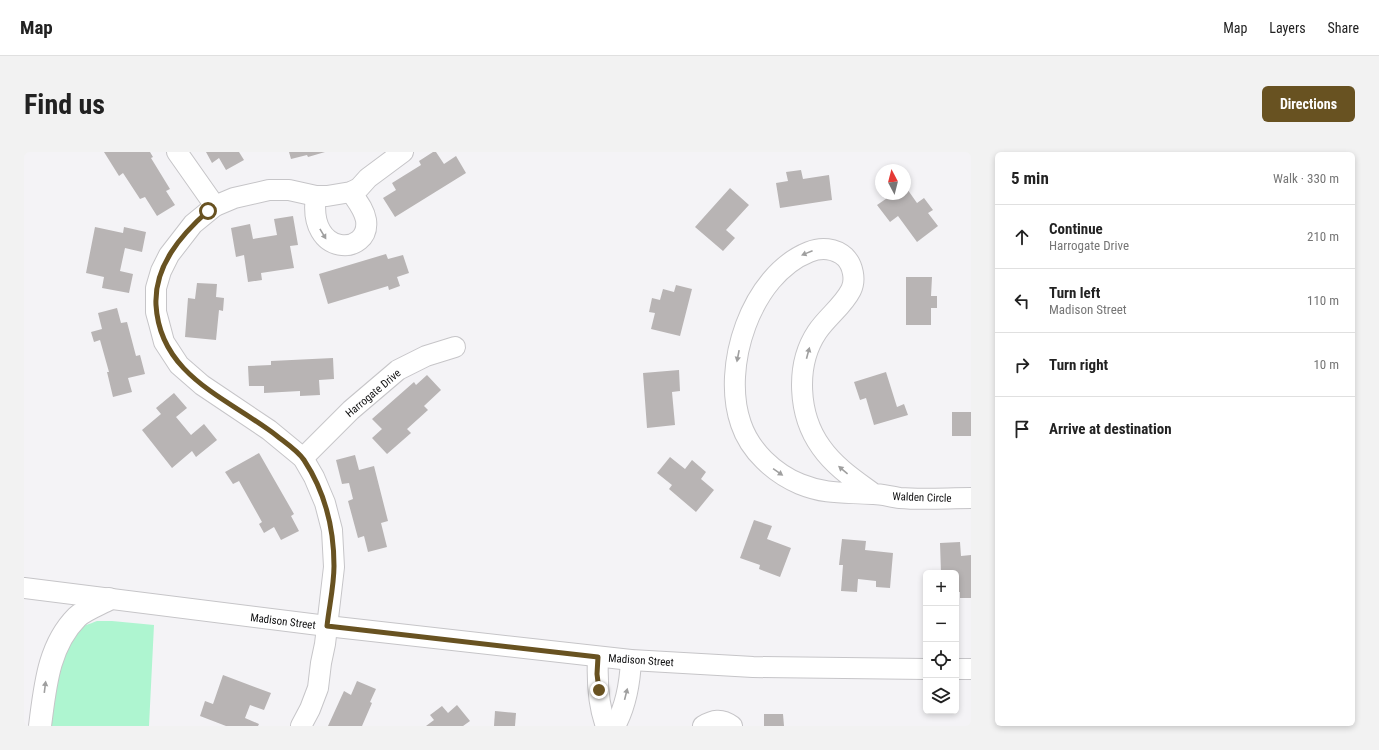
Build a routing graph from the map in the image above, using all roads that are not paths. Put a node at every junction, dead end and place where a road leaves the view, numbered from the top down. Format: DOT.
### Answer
graph roads {
  1 [pos="176,152"];
  2 [pos="403,152"];
  3 [pos="351,192"];
  4 [pos="316,196"];
  5 [pos="215,206"];
  6 [pos="455,347"];
  7 [pos="303,458"];
  8 [pos="874,494"];
  9 [pos="971,498"];
  10 [pos="24,588"];
  11 [pos="109,599"];
  12 [pos="327,626"];
  13 [pos="598,657"];
  14 [pos="631,660"];
  15 [pos="923,669"];
  16 [pos="959,669"];
  17 [pos="971,669"];
  18 [pos="616,725"];
  19 [pos="40,726"];
  20 [pos="301,726"];
  21 [pos="703,726"];
  22 [pos="732,726"];
  1 -- 5 [label="street"];
  2 -- 3 [label="street"];
  3 -- 4 [label="street"];
  4 -- 3 [label="street, one-way"];
  4 -- 5 [label="street"];
  5 -- 7 [label="street"];
  6 -- 7 [label="street, Harrogate Drive"];
  7 -- 12 [label="street"];
  8 -- 8 [label="street, Walden Circle, one-way"];
  8 -- 9 [label="street, Walden Circle"];
  10 -- 11 [label="street, Madison Street"];
  11 -- 12 [label="street, Madison Street"];
  19 -- 11 [label="main road, one-way"];
  12 -- 13 [label="street, Madison Street"];
  12 -- 20 [label="street"];
  13 -- 14 [label="street, Madison Street"];
  13 -- 18 [label="street"];
  14 -- 15 [label="street, Madison Street"];
  18 -- 14 [label="street, one-way"];
  16 -- 17 [label="street"];
  21 -- 22 [label="street"];
}
